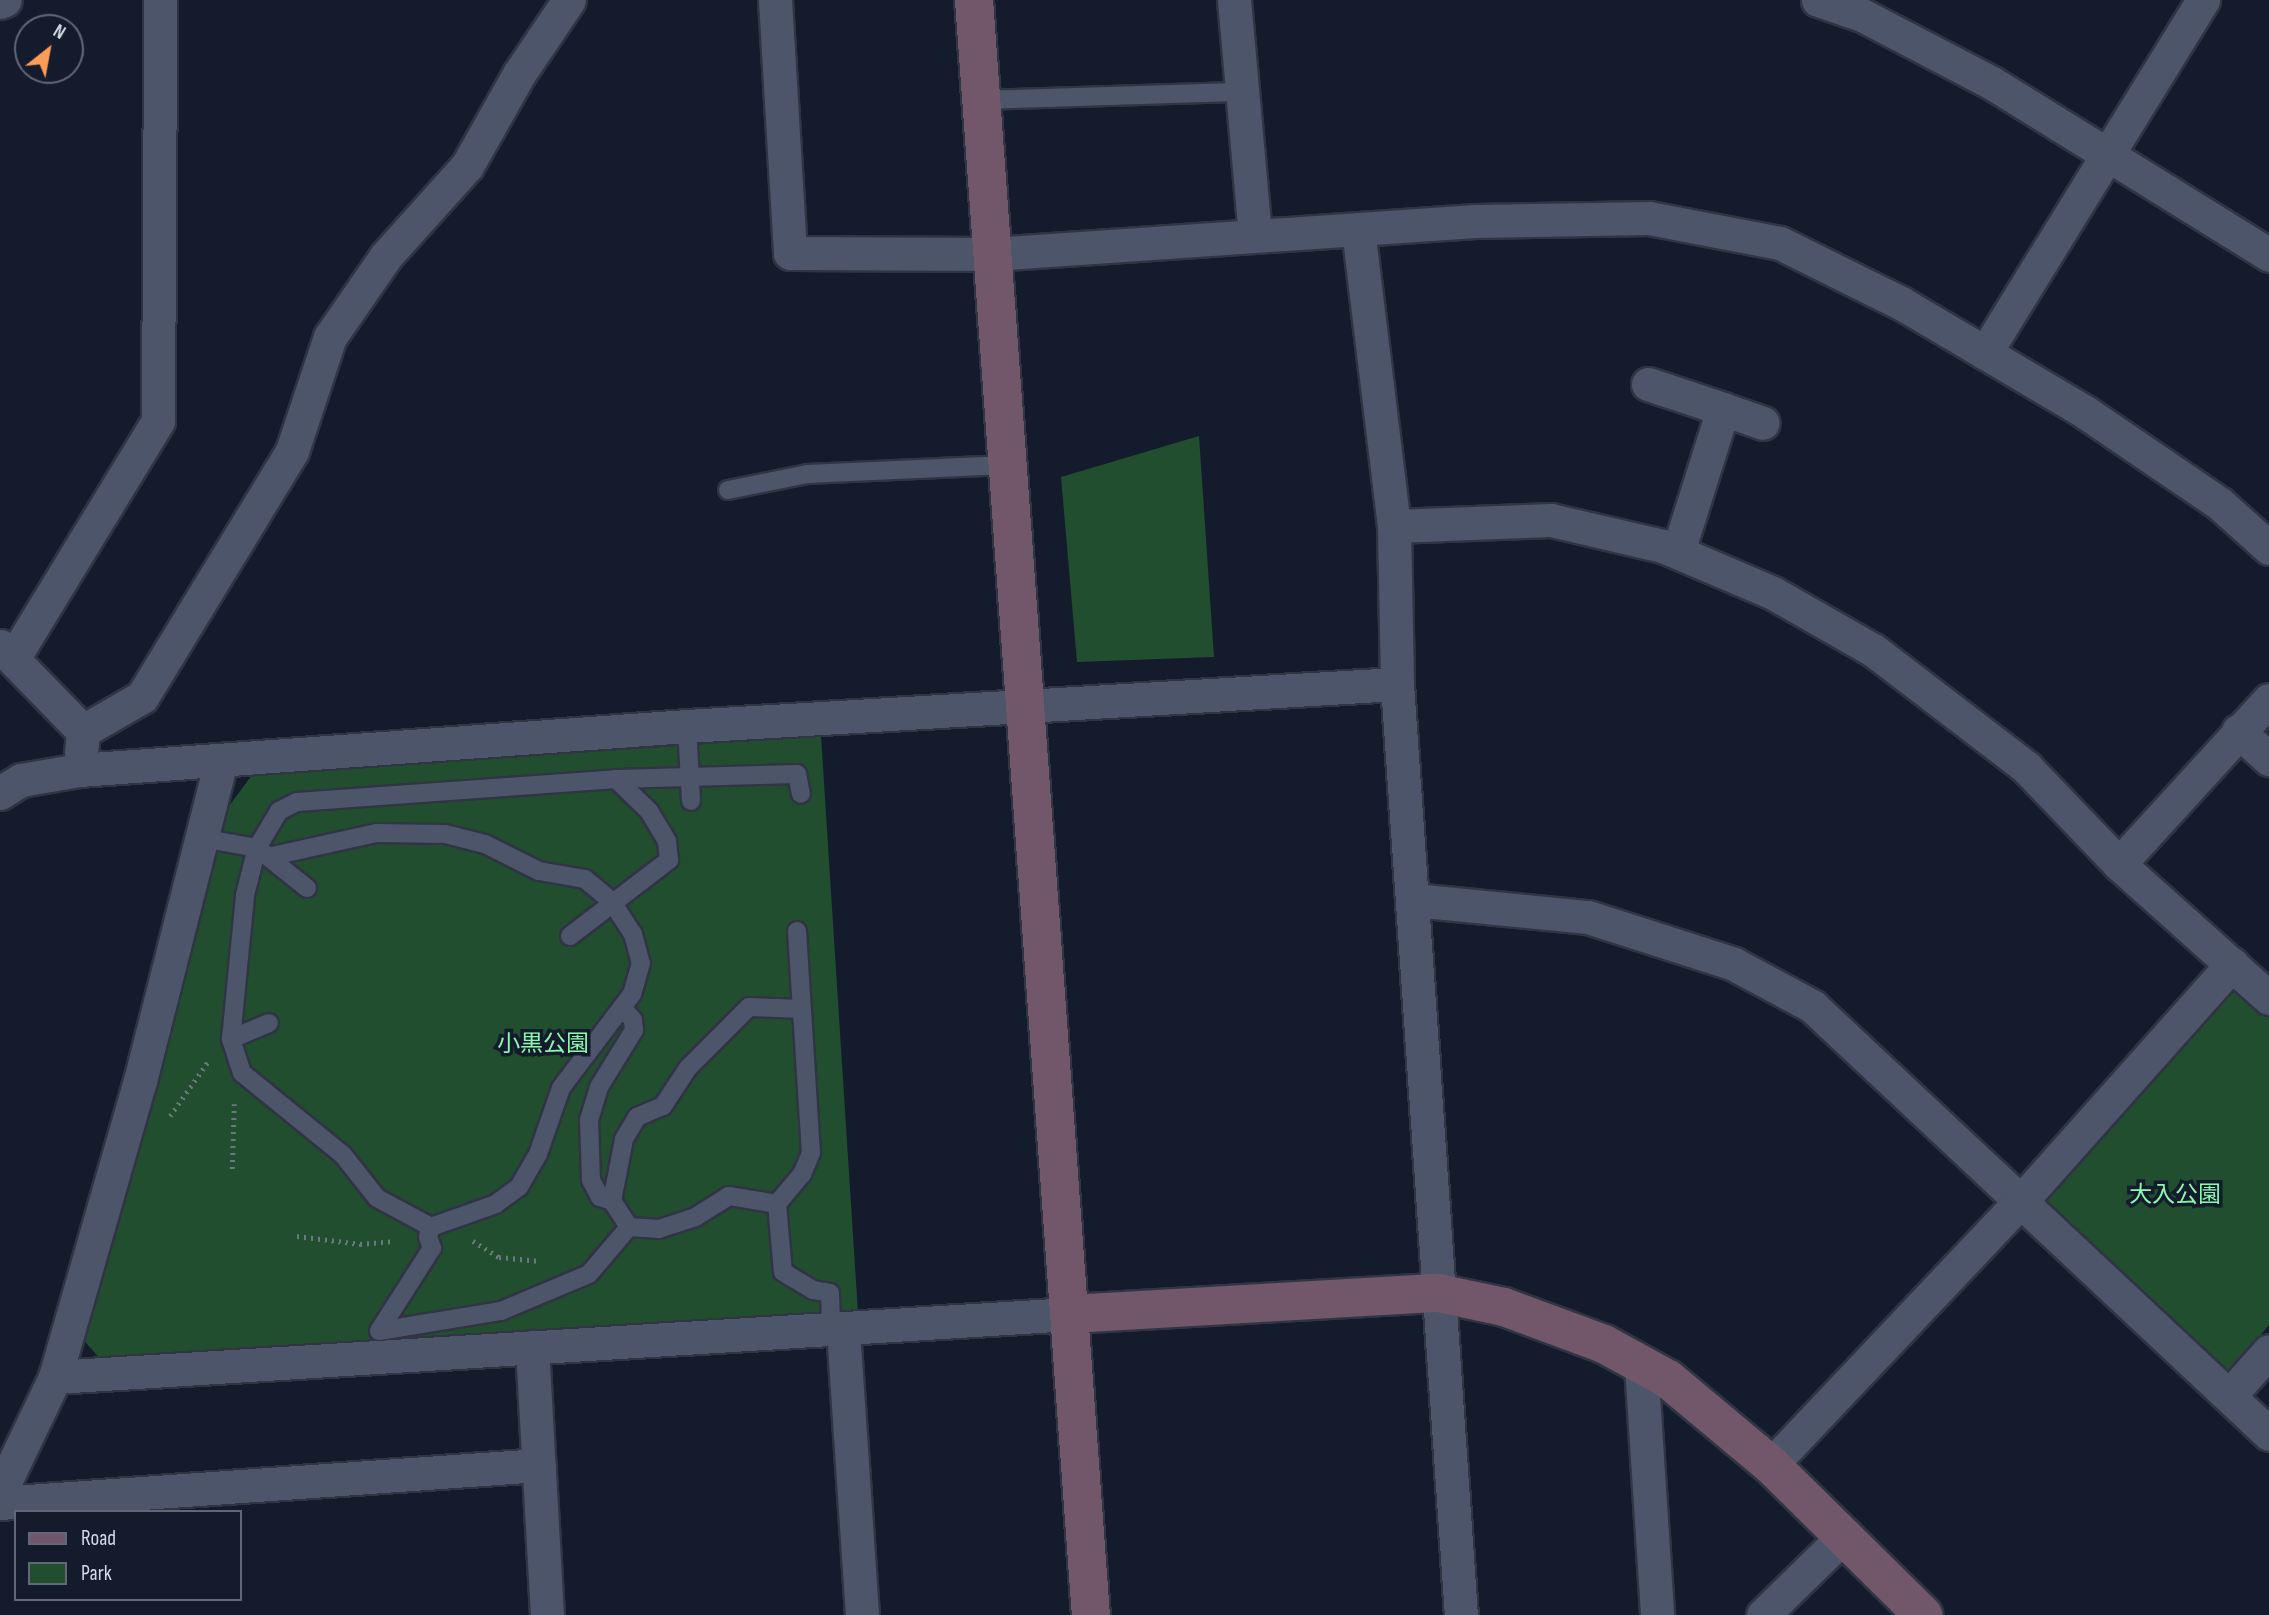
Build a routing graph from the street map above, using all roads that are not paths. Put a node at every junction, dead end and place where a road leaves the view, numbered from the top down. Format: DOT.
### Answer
graph roads {
  1 [pos="160,0"];
  2 [pos="569,0"];
  3 [pos="775,0"];
  4 [pos="974,0"];
  5 [pos="1234,0"];
  6 [pos="1818,0"];
  7 [pos="2203,0"];
  8 [pos="1242,92"];
  9 [pos="982,100"];
  10 [pos="2107,152"];
  11 [pos="1358,229"];
  12 [pos="1255,235"];
  13 [pos="992,254"];
  14 [pos="2269,256"];
  15 [pos="1985,353"];
  16 [pos="1648,384"];
  17 [pos="1723,409"];
  18 [pos="1763,423"];
  19 [pos="1006,465"];
  20 [pos="728,490"];
  21 [pos="1394,526"];
  22 [pos="2269,548"];
  23 [pos="1678,552"];
  24 [pos="7,651"];
  25 [pos="1397,684"];
  26 [pos="2269,700"];
  27 [pos="1027,705"];
  28 [pos="687,726"];
  29 [pos="2238,731"];
  30 [pos="83,732"];
  31 [pos="2269,759"];
  32 [pos="221,760"];
  33 [pos="79,770"];
  34 [pos="690,777"];
  35 [pos="616,779"];
  36 [pos="0,793"];
  37 [pos="801,794"];
  38 [pos="691,801"];
  39 [pos="201,838"];
  40 [pos="263,852"];
  41 [pos="2119,864"];
  42 [pos="307,888"];
  43 [pos="1414,900"];
  44 [pos="612,902"];
  45 [pos="797,931"];
  46 [pos="569,936"];
  47 [pos="2232,964"];
  48 [pos="2269,998"];
  49 [pos="622,1007"];
  50 [pos="802,1009"];
  51 [pos="269,1023"];
  52 [pos="231,1039"];
  53 [pos="2022,1200"];
  54 [pos="612,1201"];
  55 [pos="777,1204"];
  56 [pos="629,1227"];
  57 [pos="434,1229"];
  58 [pos="1438,1293"];
  59 [pos="1072,1314"];
  60 [pos="837,1330"];
  61 [pos="532,1347"];
  62 [pos="2269,1352"];
  63 [pos="1641,1365"];
  64 [pos="55,1377"];
  65 [pos="2229,1396"];
  66 [pos="2269,1434"];
  67 [pos="539,1465"];
  68 [pos="1771,1465"];
  69 [pos="0,1492"];
  70 [pos="0,1503"];
  71 [pos="1845,1535"];
  72 [pos="547,1615"];
  73 [pos="862,1615"];
  74 [pos="1091,1615"];
  75 [pos="1461,1615"];
  76 [pos="1657,1615"];
  77 [pos="1763,1615"];
  78 [pos="1923,1615"];
  1 -- 24 [label="street"];
  2 -- 30 [label="street"];
  3 -- 13 [label="street"];
  4 -- 9 [label="street"];
  5 -- 8 [label="street"];
  6 -- 10 [label="street"];
  7 -- 10 [label="street"];
  8 -- 9 [label="lane"];
  8 -- 12 [label="street"];
  9 -- 13 [label="street"];
  10 -- 14 [label="street"];
  10 -- 15 [label="street"];
  11 -- 12 [label="street"];
  11 -- 15 [label="street"];
  11 -- 21 [label="street"];
  12 -- 13 [label="street"];
  13 -- 19 [label="street"];
  15 -- 22 [label="street"];
  16 -- 17 [label="street"];
  17 -- 18 [label="street"];
  17 -- 23 [label="street"];
  19 -- 20 [label="lane"];
  19 -- 27 [label="street"];
  21 -- 23 [label="street"];
  21 -- 25 [label="street"];
  23 -- 41 [label="street"];
  24 -- 30 [label="street"];
  25 -- 27 [label="street"];
  25 -- 43 [label="street"];
  26 -- 29 [label="street"];
  27 -- 28 [label="street"];
  27 -- 59 [label="street"];
  28 -- 32 [label="street"];
  28 -- 34 [label="lane"];
  29 -- 31 [label="street"];
  29 -- 41 [label="street"];
  30 -- 33 [label="street"];
  32 -- 33 [label="street"];
  32 -- 39 [label="street"];
  33 -- 36 [label="street"];
  34 -- 35 [label="lane"];
  34 -- 37 [label="lane"];
  34 -- 38 [label="lane"];
  35 -- 40 [label="lane"];
  35 -- 44 [label="lane"];
  39 -- 40 [label="lane"];
  39 -- 64 [label="street"];
  40 -- 42 [label="lane"];
  40 -- 44 [label="lane"];
  40 -- 52 [label="lane"];
  41 -- 47 [label="street"];
  43 -- 53 [label="street"];
  43 -- 58 [label="street"];
  44 -- 46 [label="lane"];
  44 -- 49 [label="lane"];
  45 -- 50 [label="lane"];
  47 -- 48 [label="street"];
  47 -- 53 [label="street"];
  49 -- 54 [label="lane"];
  49 -- 57 [label="lane"];
  50 -- 54 [label="lane"];
  50 -- 55 [label="lane"];
  51 -- 52 [label="lane"];
  52 -- 57 [label="lane"];
  53 -- 65 [label="street"];
  53 -- 68 [label="street"];
  54 -- 56 [label="lane"];
  55 -- 56 [label="lane"];
  55 -- 60 [label="lane"];
  56 -- 57 [label="lane"];
  58 -- 59 [label="street"];
  58 -- 63 [label="street"];
  58 -- 75 [label="street"];
  59 -- 60 [label="street"];
  59 -- 74 [label="street"];
  60 -- 61 [label="street"];
  60 -- 73 [label="street"];
  61 -- 64 [label="street"];
  61 -- 67 [label="street"];
  62 -- 65 [label="street"];
  63 -- 68 [label="street"];
  63 -- 76 [label="street"];
  64 -- 69 [label="street"];
  65 -- 66 [label="street"];
  67 -- 70 [label="street"];
  67 -- 72 [label="street"];
  68 -- 71 [label="street"];
  71 -- 77 [label="street"];
  71 -- 78 [label="street"];
}
